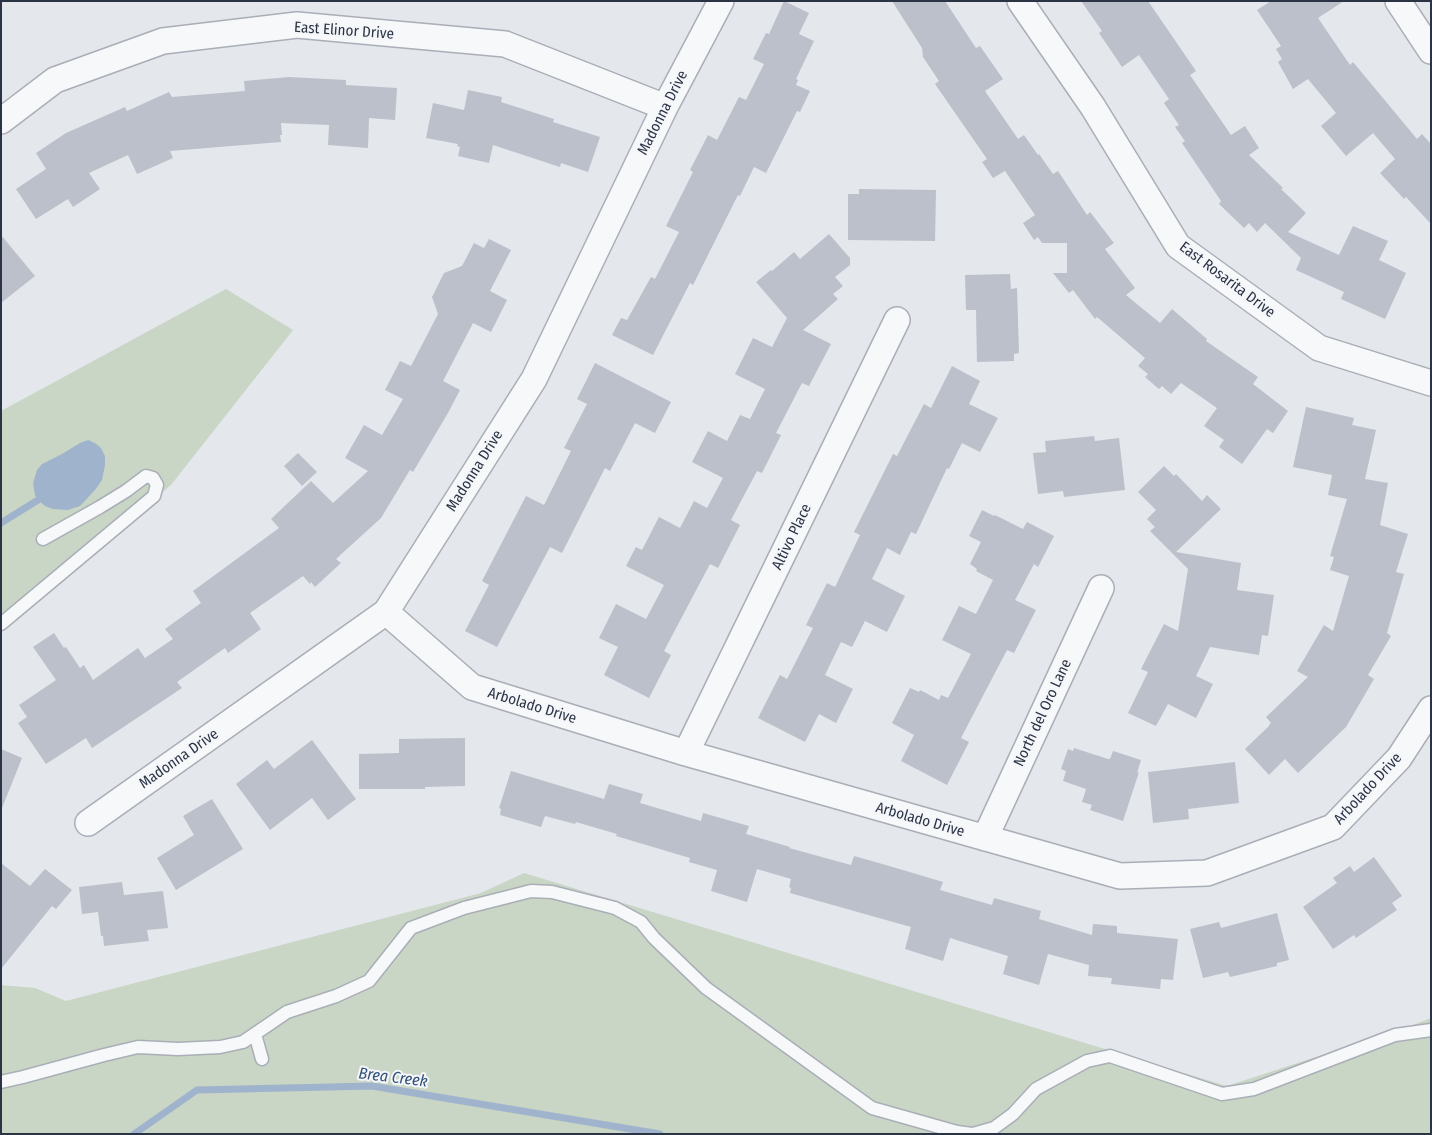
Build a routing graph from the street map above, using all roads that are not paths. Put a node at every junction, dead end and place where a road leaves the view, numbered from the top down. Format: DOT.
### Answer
graph roads {
  1 [pos="721,1"];
  2 [pos="1020,1"];
  3 [pos="1398,1"];
  4 [pos="1431,51"];
  5 [pos="665,107"];
  6 [pos="1,121"];
  7 [pos="897,320"];
  8 [pos="1431,383"];
  9 [pos="43,539"];
  10 [pos="1102,588"];
  11 [pos="386,612"];
  12 [pos="1,624"];
  13 [pos="1431,709"];
  14 [pos="686,753"];
  15 [pos="88,823"];
  16 [pos="985,838"];
  17 [pos="1431,1030"];
  18 [pos="254,1034"];
  19 [pos="262,1059"];
  20 [pos="1,1082"];
  21 [pos="972,1134"];
  1 -- 5 [label="street, Madonna Drive"];
  2 -- 8 [label="street, East Rosarita Drive"];
  3 -- 4 [label="street"];
  5 -- 6 [label="street, East Elinor Drive"];
  5 -- 11 [label="street, Madonna Drive"];
  7 -- 14 [label="street, Altivo Place"];
  9 -- 12 [label="lane"];
  10 -- 16 [label="street, North del Oro Lane"];
  11 -- 14 [label="street, Arbolado Drive"];
  11 -- 15 [label="street, Madonna Drive"];
  13 -- 16 [label="street, Arbolado Drive"];
  14 -- 16 [label="street, Arbolado Drive"];
  17 -- 21 [label="lane"];
  18 -- 19 [label="lane"];
  18 -- 20 [label="lane"];
  18 -- 21 [label="lane"];
}
